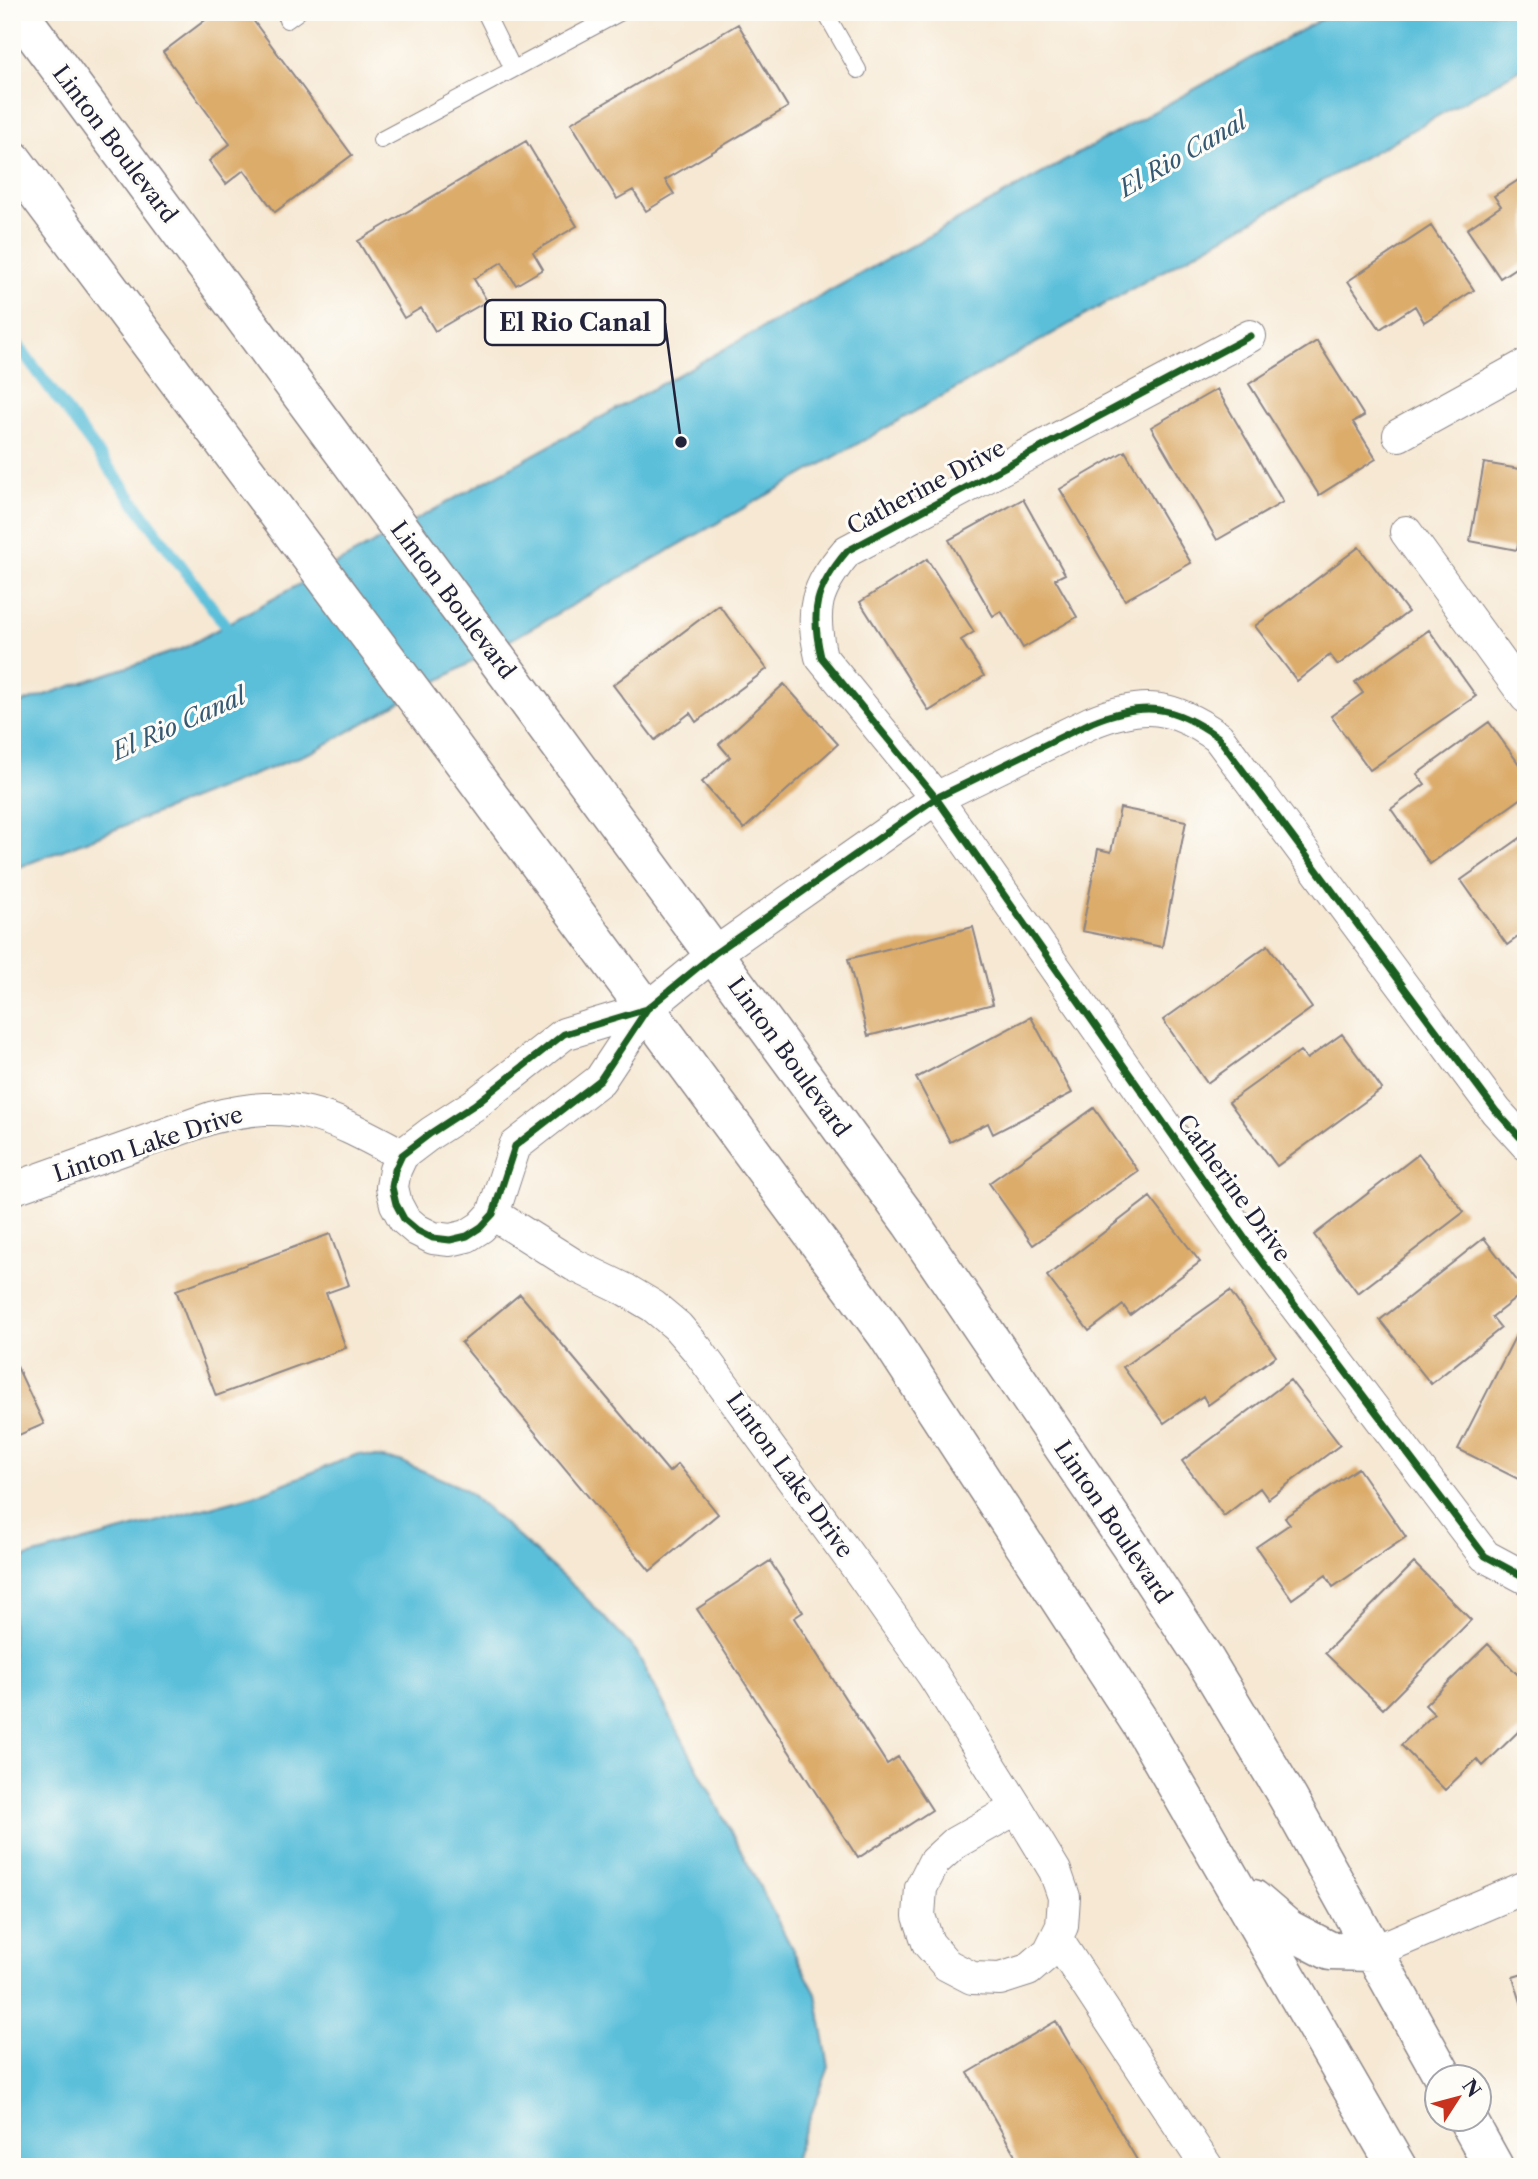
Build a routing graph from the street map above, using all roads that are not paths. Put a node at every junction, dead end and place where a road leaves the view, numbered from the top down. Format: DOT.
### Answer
graph roads {
  1 [pos="18,12"];
  2 [pos="485,12"];
  3 [pos="621,12"];
  4 [pos="825,12"];
  5 [pos="513,69"];
  6 [pos="858,70"];
  7 [pos="381,140"];
  8 [pos="12,159"];
  9 [pos="1250,336"];
  10 [pos="1526,365"];
  11 [pos="1399,435"];
  12 [pos="1406,532"];
  13 [pos="1526,697"];
  14 [pos="936,798"];
  15 [pos="714,954"];
  16 [pos="647,1009"];
  17 [pos="1526,1144"];
  18 [pos="402,1155"];
  19 [pos="12,1189"];
  20 [pos="493,1214"];
  21 [pos="1526,1578"];
  22 [pos="1017,1808"];
  23 [pos="1234,1881"];
  24 [pos="1526,1886"];
  25 [pos="1056,1938"];
  26 [pos="1373,1952"];
  27 [pos="1437,2064"];
  28 [pos="1476,2134"];
  29 [pos="1207,2167"];
  30 [pos="1397,2167"];
  31 [pos="1494,2167"];
  1 -- 15 [label="main road, Linton Boulevard"];
  2 -- 5 [label="lane"];
  3 -- 5 [label="lane"];
  4 -- 6 [label="lane"];
  5 -- 7 [label="lane"];
  8 -- 16 [label="main road"];
  9 -- 14 [label="street, Catherine Drive"];
  10 -- 11 [label="street"];
  12 -- 13 [label="street"];
  14 -- 15 [label="street"];
  14 -- 17 [label="street"];
  14 -- 21 [label="street, Catherine Drive"];
  15 -- 16 [label="street"];
  15 -- 26 [label="main road, Linton Boulevard"];
  16 -- 18 [label="street"];
  16 -- 20 [label="street"];
  16 -- 23 [label="main road"];
  18 -- 19 [label="street, Linton Lake Drive"];
  18 -- 20 [label="street"];
  20 -- 22 [label="street, Linton Lake Drive"];
  22 -- 25 [label="street, Linton Lake Drive"];
  22 -- 25 [label="street, Linton Lake Drive"];
  23 -- 26 [label="main road"];
  23 -- 30 [label="main road"];
  24 -- 26 [label="street"];
  25 -- 29 [label="street"];
  26 -- 27 [label="main road, Linton Boulevard"];
  28 -- 31 [label="main road"];
}
